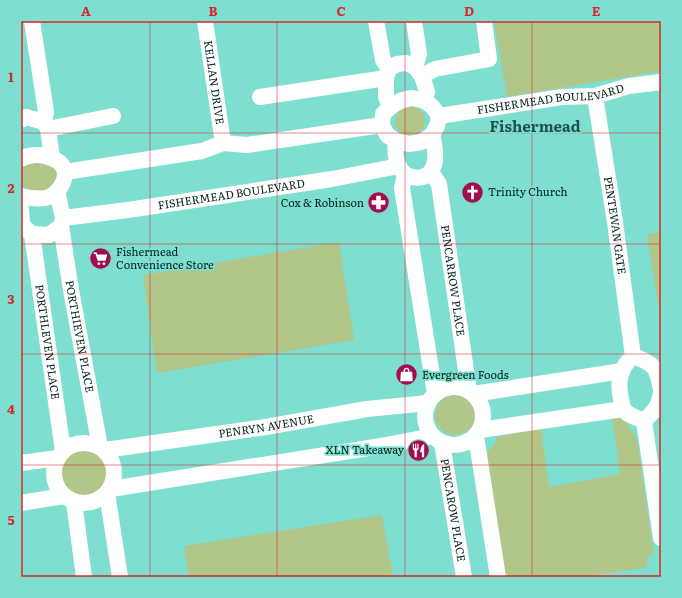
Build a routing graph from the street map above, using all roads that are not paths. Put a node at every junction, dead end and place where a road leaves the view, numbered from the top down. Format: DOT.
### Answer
graph roads {
  1 [pos="32,21"];
  2 [pos="205,21"];
  3 [pos="376,21"];
  4 [pos="414,21"];
  5 [pos="484,21"];
  6 [pos="419,72"];
  7 [pos="387,74"];
  8 [pos="661,82"];
  9 [pos="595,96"];
  10 [pos="260,97"];
  11 [pos="425,100"];
  12 [pos="390,106"];
  13 [pos="113,116"];
  14 [pos="439,116"];
  15 [pos="21,120"];
  16 [pos="382,125"];
  17 [pos="46,126"];
  18 [pos="432,135"];
  19 [pos="396,141"];
  20 [pos="223,143"];
  21 [pos="52,158"];
  22 [pos="21,159"];
  23 [pos="402,170"];
  24 [pos="65,172"];
  25 [pos="431,172"];
  26 [pos="57,191"];
  27 [pos="21,196"];
  28 [pos="21,209"];
  29 [pos="62,222"];
  30 [pos="25,228"];
  31 [pos="633,356"];
  32 [pos="658,366"];
  33 [pos="622,371"];
  34 [pos="471,393"];
  35 [pos="661,397"];
  36 [pos="432,398"];
  37 [pos="623,409"];
  38 [pos="644,421"];
  39 [pos="478,432"];
  40 [pos="437,440"];
  41 [pos="102,448"];
  42 [pos="60,454"];
  43 [pos="21,463"];
  44 [pos="109,491"];
  45 [pos="69,499"];
  46 [pos="21,503"];
  47 [pos="661,538"];
  48 [pos="84,577"];
  49 [pos="120,577"];
  50 [pos="464,577"];
  51 [pos="498,577"];
  1 -- 17 [label="street"];
  2 -- 20 [label="street, KELLAN DRIVE"];
  3 -- 7 [label="street"];
  4 -- 6 [label="street"];
  5 -- 6 [label="street"];
  6 -- 7 [label="street"];
  6 -- 11 [label="street"];
  7 -- 10 [label="street"];
  7 -- 12 [label="street"];
  8 -- 9 [label="street, FISHERMEAD BOULEVARD"];
  9 -- 14 [label="street, FISHERMEAD BOULEVARD"];
  9 -- 31 [label="street, PENTEWAN GATE"];
  11 -- 12 [label="street"];
  11 -- 14 [label="street"];
  12 -- 16 [label="street"];
  13 -- 17 [label="street"];
  14 -- 18 [label="street"];
  15 -- 17 [label="street"];
  16 -- 19 [label="street"];
  16 -- 20 [label="street"];
  17 -- 21 [label="street"];
  18 -- 19 [label="street"];
  18 -- 25 [label="street"];
  19 -- 23 [label="street"];
  20 -- 24 [label="street"];
  21 -- 22 [label="street"];
  21 -- 24 [label="street"];
  23 -- 25 [label="street, FISHERMEAD BOULEVARD"];
  23 -- 29 [label="street, FISHERMEAD BOULEVARD"];
  23 -- 36 [label="street"];
  24 -- 26 [label="street"];
  25 -- 34 [label="street, PENCARROW PLACE"];
  26 -- 27 [label="street"];
  26 -- 29 [label="street, PORTHIEVEN PLACE"];
  28 -- 30 [label="street, PORTHLEVEN PLACE"];
  29 -- 30 [label="street"];
  29 -- 41 [label="street, PORTHIEVEN PLACE"];
  30 -- 42 [label="street, PORTHLEVEN PLACE"];
  31 -- 32 [label="street"];
  31 -- 33 [label="street"];
  32 -- 35 [label="street"];
  33 -- 34 [label="street"];
  33 -- 37 [label="street"];
  34 -- 36 [label="street"];
  34 -- 39 [label="street"];
  35 -- 38 [label="street"];
  36 -- 40 [label="street"];
  36 -- 41 [label="street, PENRYN AVENUE"];
  37 -- 38 [label="street"];
  37 -- 39 [label="street"];
  38 -- 47 [label="street"];
  39 -- 40 [label="street"];
  39 -- 51 [label="street"];
  40 -- 44 [label="street"];
  40 -- 50 [label="street, PENCAROW PLACE"];
  41 -- 42 [label="street"];
  41 -- 44 [label="street"];
  42 -- 43 [label="street"];
  42 -- 45 [label="street"];
  44 -- 45 [label="street"];
  44 -- 49 [label="street"];
  45 -- 46 [label="street"];
  45 -- 48 [label="street"];
}
